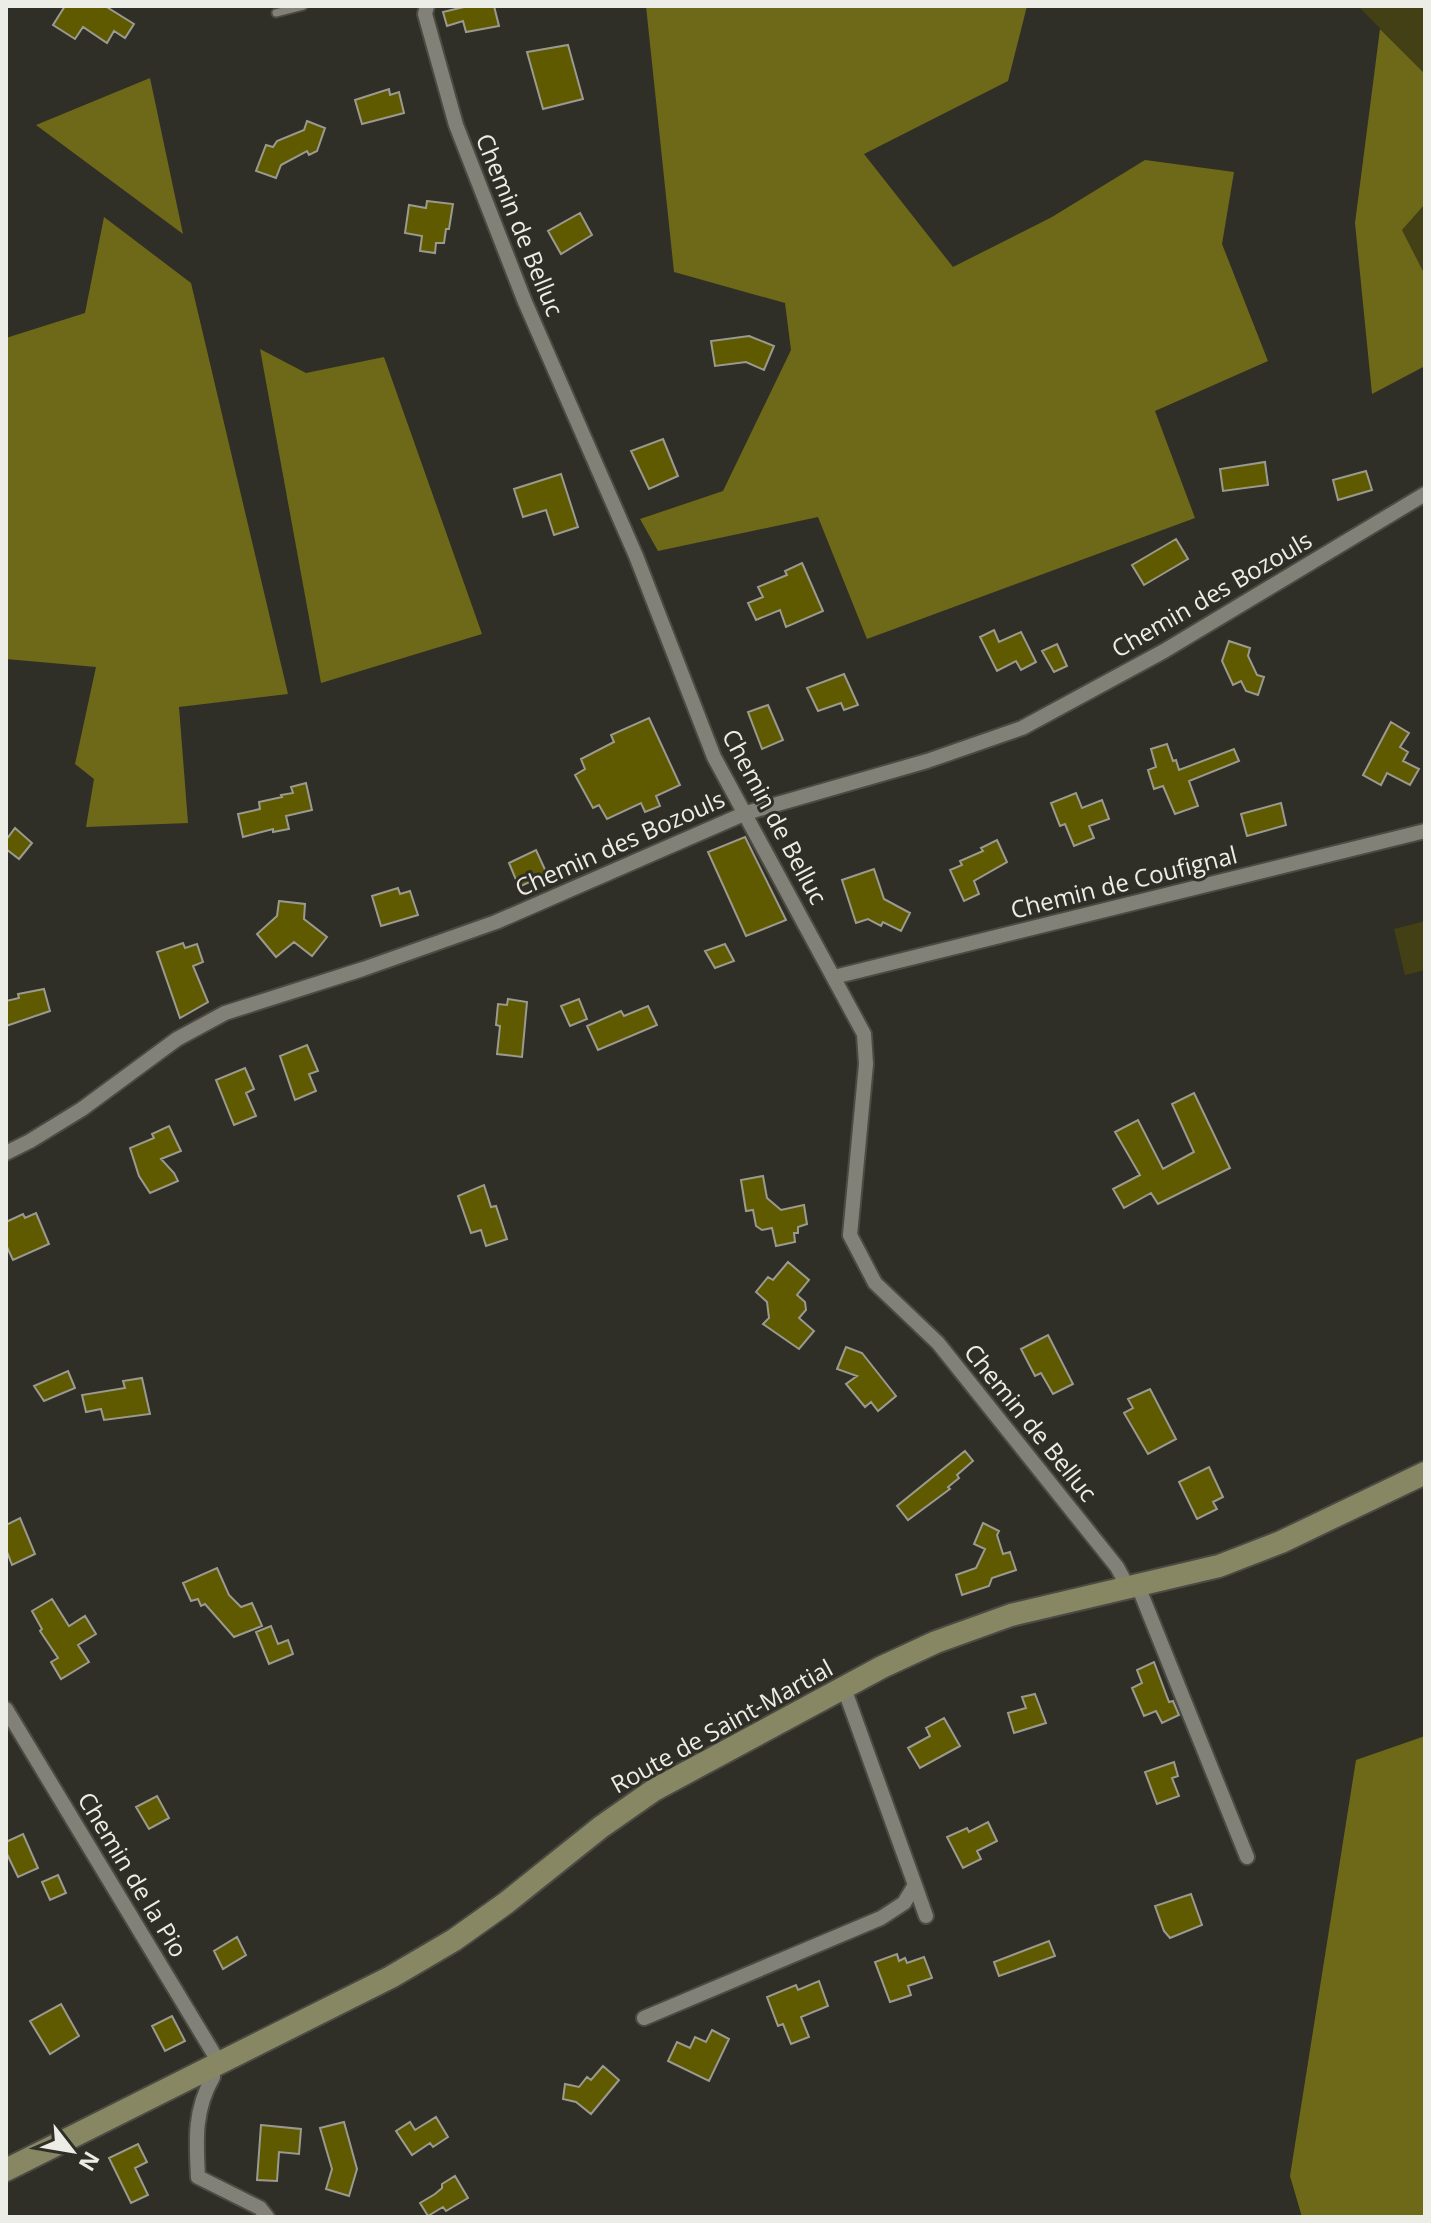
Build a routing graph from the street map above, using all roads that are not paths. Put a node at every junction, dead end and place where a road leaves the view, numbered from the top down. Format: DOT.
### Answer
graph roads {
  1 [pos="303,6"];
  2 [pos="427,6"];
  3 [pos="276,13"];
  4 [pos="1425,494"];
  5 [pos="746,813"];
  6 [pos="1425,831"];
  7 [pos="834,977"];
  8 [pos="6,1153"];
  9 [pos="1425,1473"];
  10 [pos="1134,1588"];
  11 [pos="844,1688"];
  12 [pos="6,1709"];
  13 [pos="1247,1857"];
  14 [pos="915,1885"];
  15 [pos="926,1916"];
  16 [pos="644,2018"];
  17 [pos="214,2067"];
  18 [pos="6,2170"];
  19 [pos="267,2217"];
  1 -- 3 [label="lane"];
  2 -- 5 [label="street, Chemin de Belluc"];
  4 -- 5 [label="street, Chemin des Bozouls"];
  5 -- 7 [label="street, Chemin de Belluc"];
  5 -- 8 [label="street, Chemin des Bozouls"];
  6 -- 7 [label="street, Chemin de Coufignal"];
  7 -- 10 [label="street, Chemin de Belluc"];
  9 -- 10 [label="main road, Route de Saint-Martial"];
  10 -- 11 [label="main road, Route de Saint-Martial"];
  10 -- 13 [label="street, Chemin de Belluc"];
  11 -- 14 [label="street"];
  11 -- 17 [label="main road, Route de Saint-Martial"];
  12 -- 17 [label="street, Chemin de la Pio"];
  14 -- 15 [label="street"];
  14 -- 16 [label="street"];
  17 -- 18 [label="main road, Route de Saint-Martial"];
  17 -- 19 [label="street"];
}
